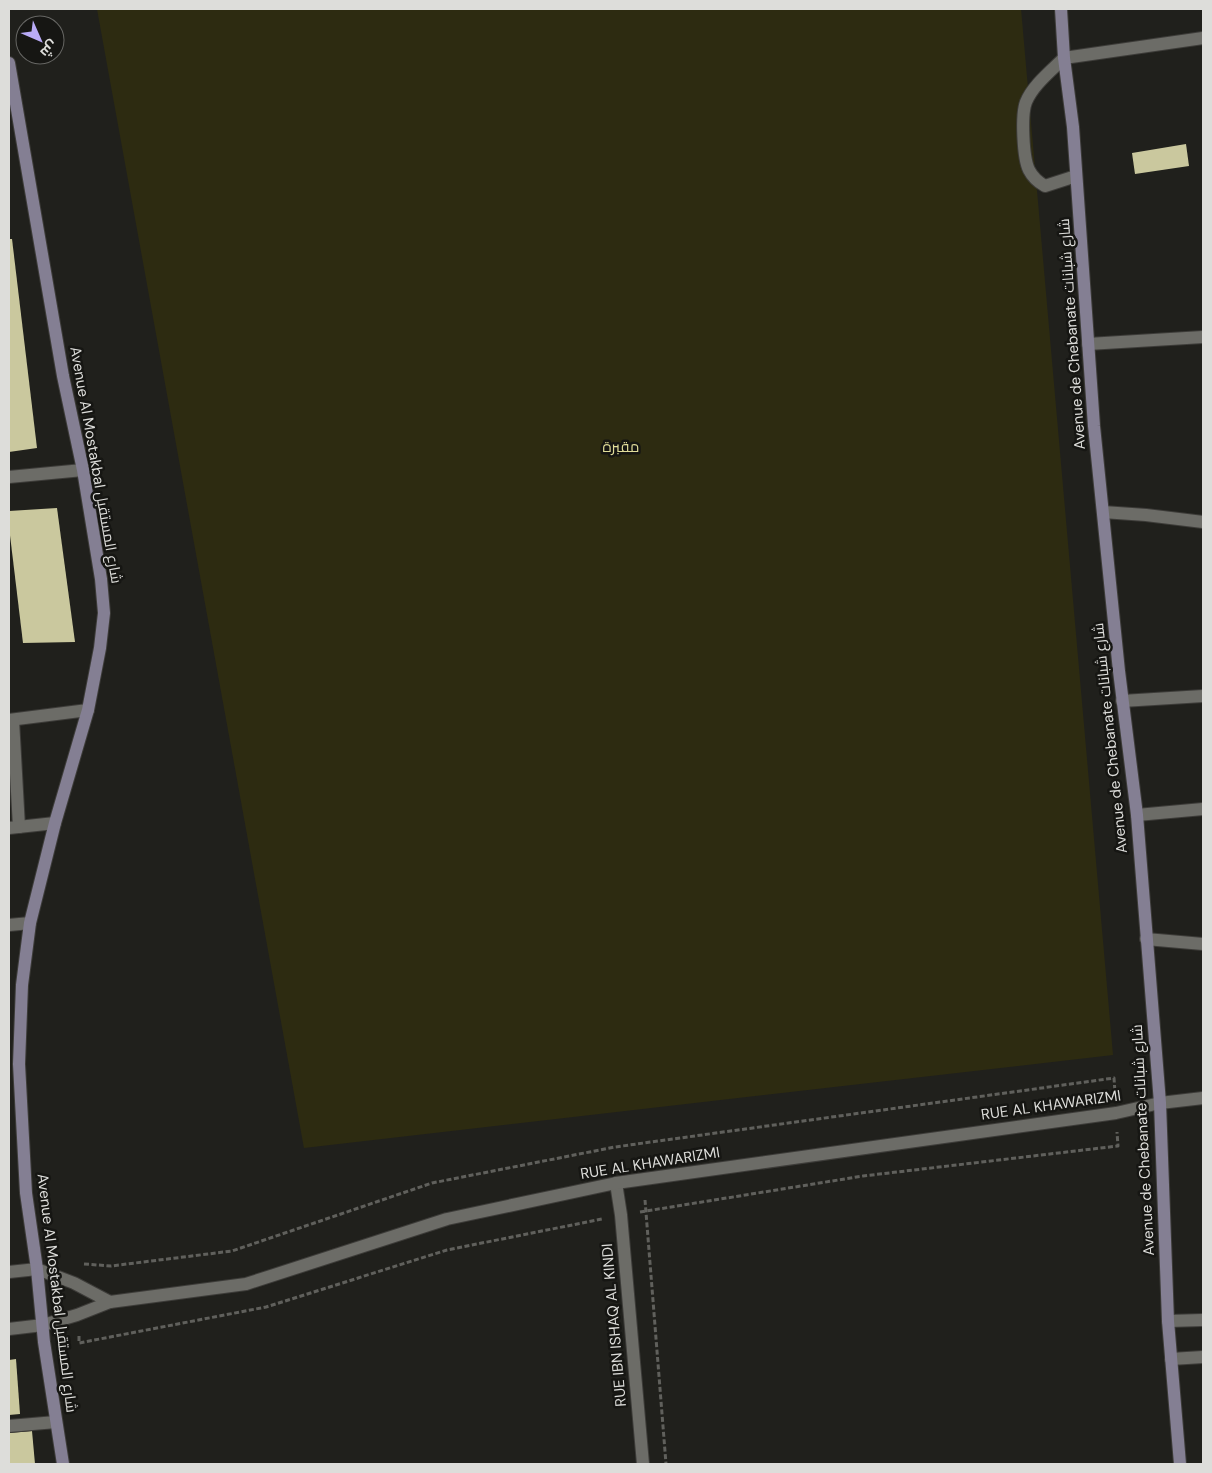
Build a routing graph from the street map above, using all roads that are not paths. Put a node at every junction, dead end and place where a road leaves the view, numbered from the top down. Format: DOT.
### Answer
graph roads {
  1 [pos="1061,9"];
  2 [pos="1203,38"];
  3 [pos="1064,58"];
  4 [pos="9,63"];
  5 [pos="10,76"];
  6 [pos="1076,176"];
  7 [pos="1203,337"];
  8 [pos="1088,344"];
  9 [pos="83,470"];
  10 [pos="9,477"];
  11 [pos="1103,512"];
  12 [pos="1203,522"];
  13 [pos="1203,696"];
  14 [pos="1122,701"];
  15 [pos="88,710"];
  16 [pos="11,720"];
  17 [pos="1203,809"];
  18 [pos="1137,815"];
  19 [pos="55,824"];
  20 [pos="14,828"];
  21 [pos="30,923"];
  22 [pos="9,925"];
  23 [pos="1146,939"];
  24 [pos="1203,944"];
  25 [pos="1203,1098"];
  26 [pos="1160,1103"];
  27 [pos="616,1183"];
  28 [pos="37,1269"];
  29 [pos="9,1272"];
  30 [pos="110,1302"];
  31 [pos="1203,1320"];
  32 [pos="1168,1321"];
  33 [pos="43,1325"];
  34 [pos="9,1329"];
  35 [pos="1203,1357"];
  36 [pos="1171,1359"];
  37 [pos="56,1422"];
  38 [pos="9,1426"];
  39 [pos="63,1464"];
  40 [pos="643,1464"];
  41 [pos="1180,1464"];
  1 -- 3 [label="street, Avenue de Chebanate شارع شبانات"];
  2 -- 3 [label="street"];
  3 -- 6 [label="street, Avenue de Chebanate شارع شبانات"];
  3 -- 6 [label="street"];
  4 -- 5 [label="street, Avenue Al Mostakbal شارع المستقبل"];
  5 -- 9 [label="street, Avenue Al Mostakbal شارع المستقبل"];
  6 -- 8 [label="street, Avenue de Chebanate شارع شبانات"];
  7 -- 8 [label="street"];
  8 -- 11 [label="street, Avenue de Chebanate شارع شبانات"];
  9 -- 10 [label="street"];
  9 -- 15 [label="street, Avenue Al Mostakbal شارع المستقبل"];
  11 -- 12 [label="street"];
  11 -- 14 [label="street, Avenue de Chebanate شارع شبانات"];
  13 -- 14 [label="street"];
  14 -- 18 [label="street, Avenue de Chebanate شارع شبانات"];
  15 -- 16 [label="street"];
  15 -- 19 [label="street, Avenue Al Mostakbal شارع المستقبل"];
  16 -- 20 [label="street"];
  17 -- 18 [label="street"];
  18 -- 23 [label="street, Avenue de Chebanate شارع شبانات"];
  19 -- 20 [label="street"];
  19 -- 21 [label="street, Avenue Al Mostakbal شارع المستقبل"];
  21 -- 22 [label="street"];
  21 -- 28 [label="street, Avenue Al Mostakbal شارع المستقبل"];
  23 -- 24 [label="street"];
  23 -- 26 [label="street, Avenue de Chebanate شارع شبانات"];
  25 -- 26 [label="street, RUE AL KHAWARIZMI"];
  26 -- 27 [label="street, RUE AL KHAWARIZMI"];
  26 -- 32 [label="street, Avenue de Chebanate شارع شبانات"];
  27 -- 30 [label="street, RUE AL KHAWARIZMI"];
  27 -- 40 [label="street, RUE IBN ISHAQ AL KINDI"];
  28 -- 29 [label="street"];
  28 -- 30 [label="street"];
  28 -- 33 [label="street, Avenue Al Mostakbal شارع المستقبل"];
  30 -- 33 [label="street, RUE AL KHAWARIZMI"];
  31 -- 32 [label="street"];
  32 -- 36 [label="street, Avenue de Chebanate شارع شبانات"];
  33 -- 34 [label="street, RUE AL KHAWARIZMI"];
  33 -- 37 [label="street, Avenue Al Mostakbal شارع المستقبل"];
  35 -- 36 [label="street"];
  36 -- 41 [label="street, Avenue de Chebanate شارع شبانات"];
  37 -- 38 [label="street"];
  37 -- 39 [label="street, Avenue Al Mostakbal شارع المستقبل"];
}
